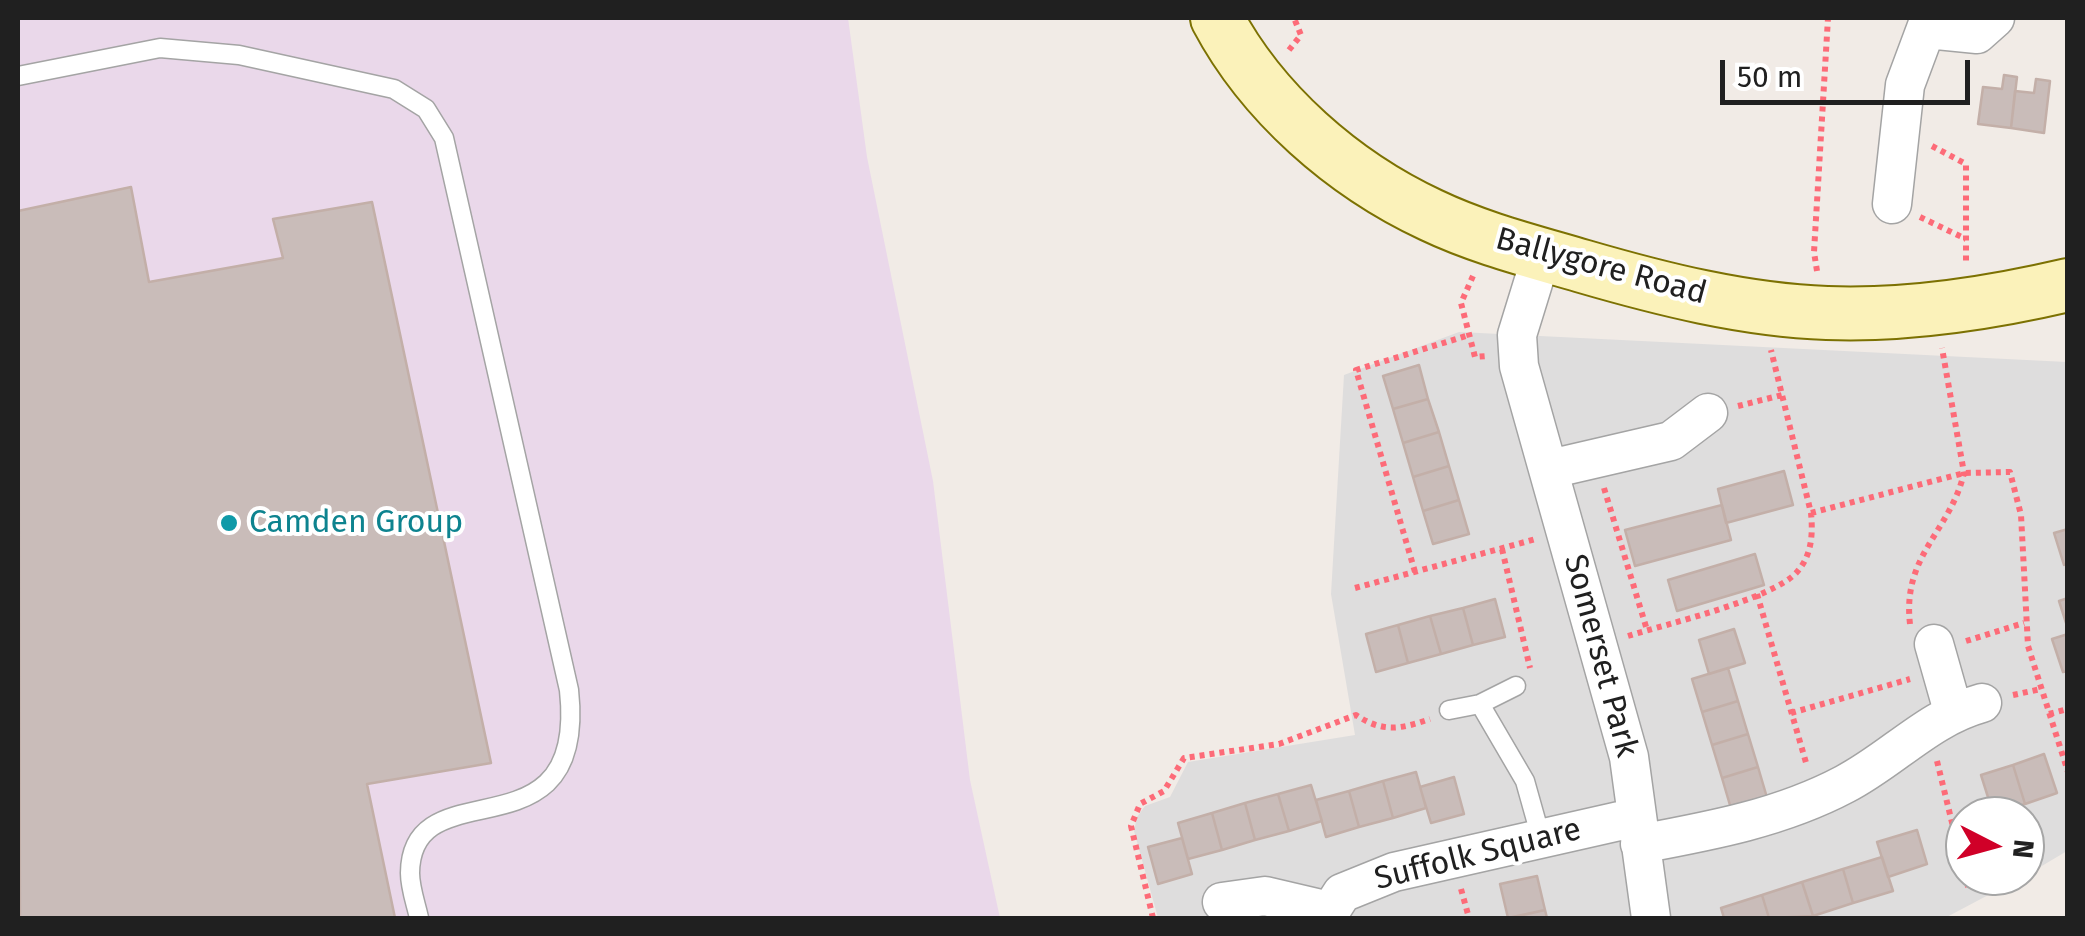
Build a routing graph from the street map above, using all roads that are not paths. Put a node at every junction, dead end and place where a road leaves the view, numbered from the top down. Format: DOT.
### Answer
graph roads {
  1 [pos="1217,18"];
  2 [pos="1995,18"];
  3 [pos="1929,24"];
  4 [pos="18,76"];
  5 [pos="1892,204"];
  6 [pos="1542,254"];
  7 [pos="2068,284"];
  8 [pos="1708,414"];
  9 [pos="1550,469"];
  10 [pos="1938,655"];
  11 [pos="1516,686"];
  12 [pos="1480,704"];
  13 [pos="1450,710"];
  14 [pos="1638,830"];
  15 [pos="1541,838"];
  16 [pos="1222,902"];
  17 [pos="1328,915"];
  18 [pos="419,918"];
  19 [pos="1651,918"];
  1 -- 6 [label="street, Ballygore Road"];
  2 -- 3 [label="street"];
  3 -- 5 [label="street"];
  4 -- 18 [label="lane"];
  6 -- 7 [label="street, Ballygore Road"];
  6 -- 9 [label="street, Somerset Park"];
  8 -- 9 [label="street"];
  9 -- 14 [label="street, Somerset Park"];
  10 -- 14 [label="street"];
  11 -- 12 [label="lane"];
  12 -- 13 [label="lane"];
  12 -- 15 [label="lane"];
  14 -- 15 [label="street, Suffolk Square"];
  14 -- 19 [label="street, Somerset Park"];
  15 -- 17 [label="street, Suffolk Square"];
  16 -- 17 [label="street, Suffolk Square"];
}
